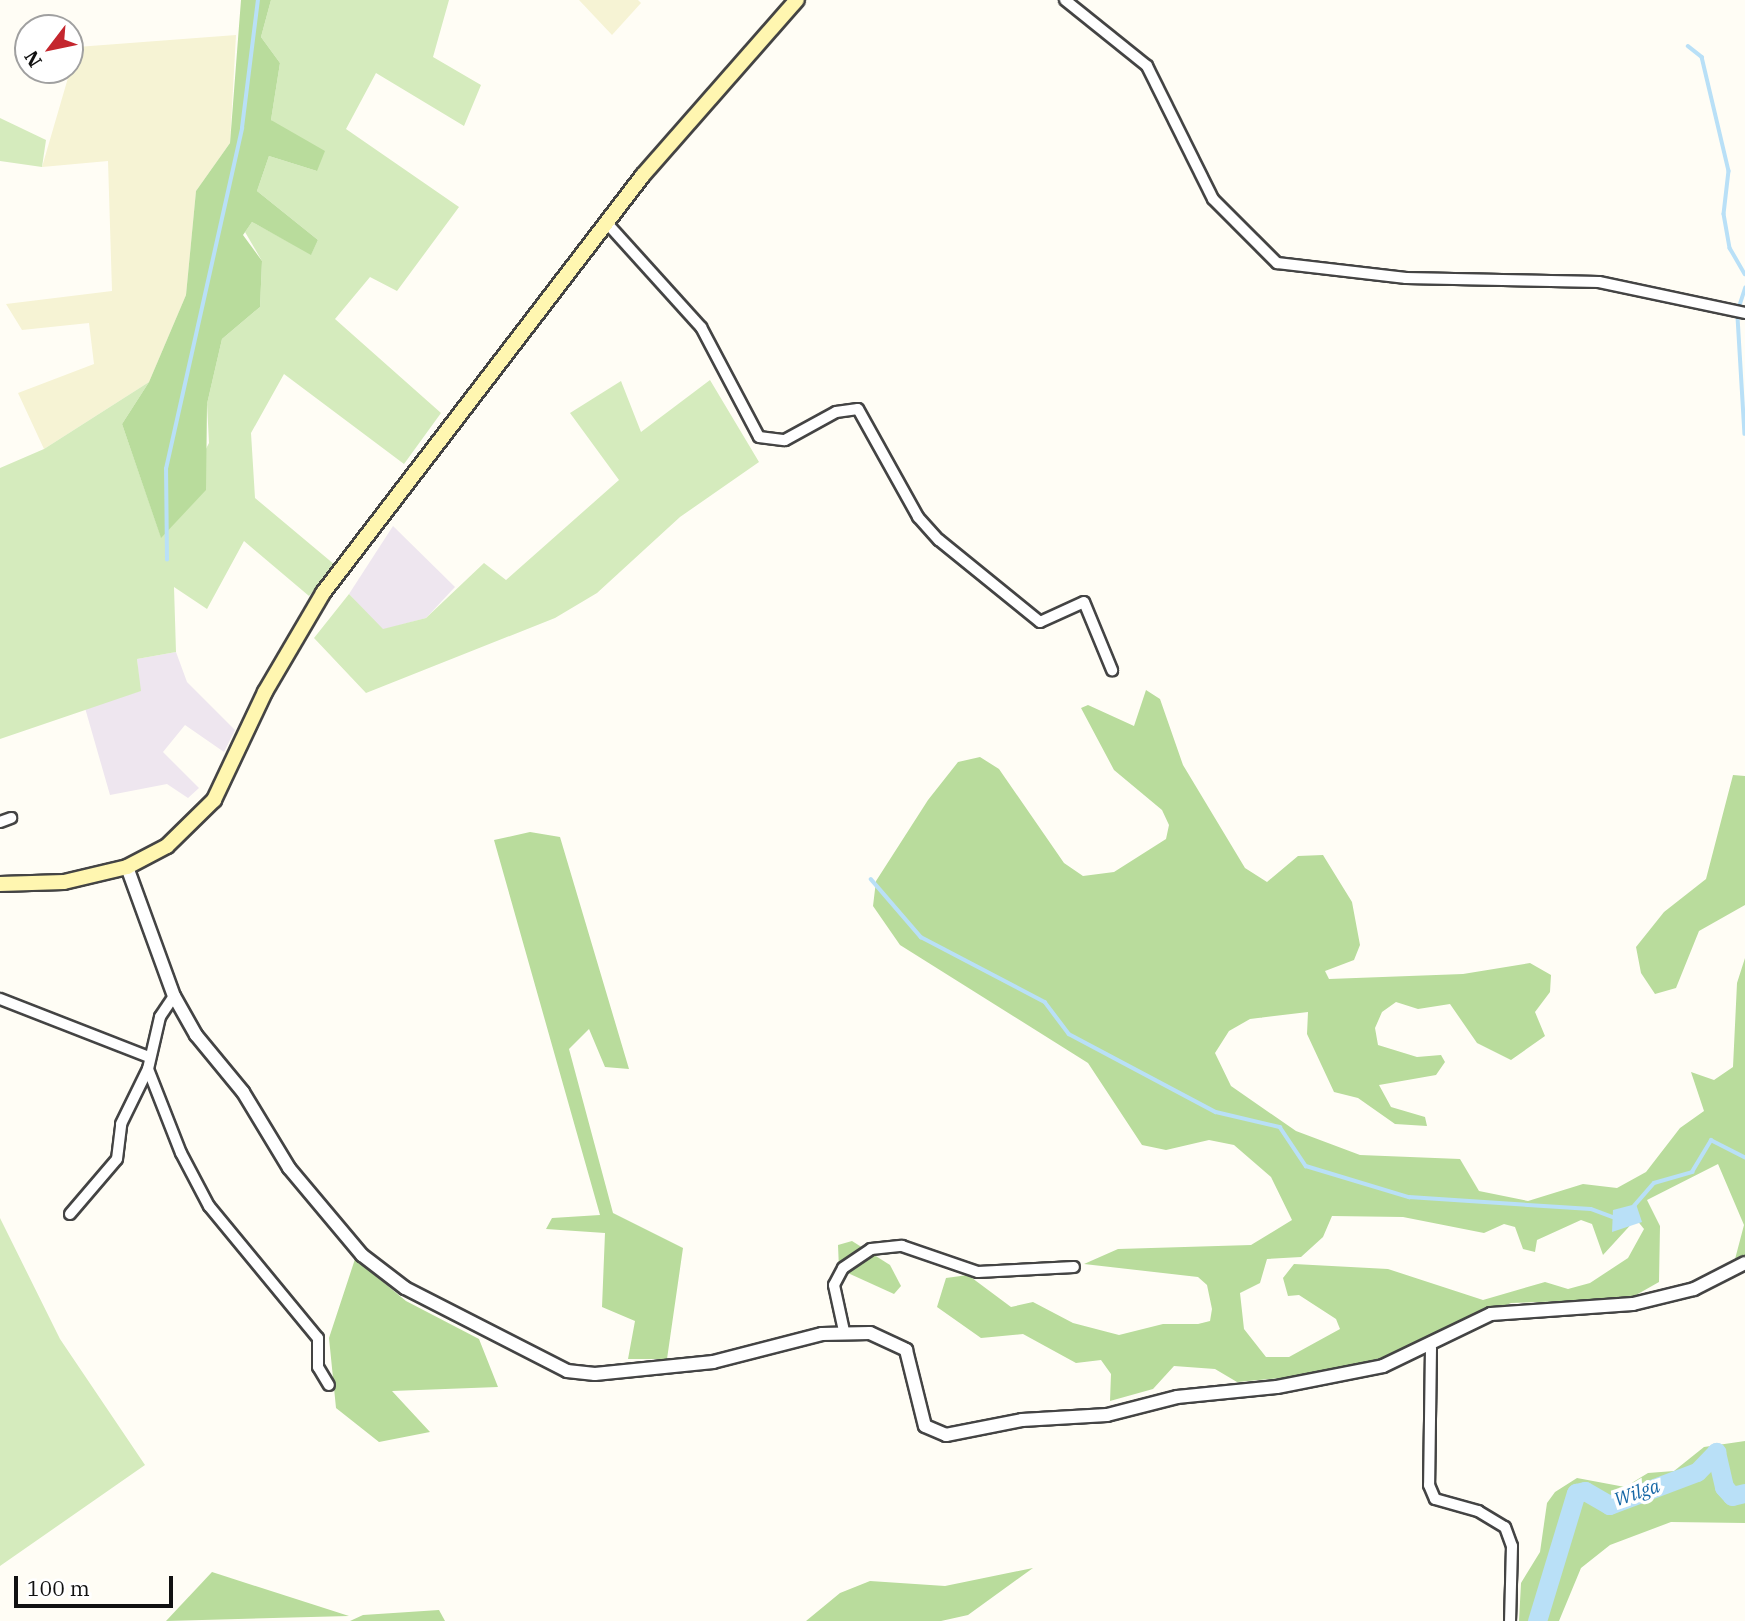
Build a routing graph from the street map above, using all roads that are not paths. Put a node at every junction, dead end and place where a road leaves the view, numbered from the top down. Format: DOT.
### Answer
graph roads {
  1 [pos="797,0"];
  2 [pos="1065,0"];
  3 [pos="606,222"];
  4 [pos="1745,313"];
  5 [pos="1112,670"];
  6 [pos="11,818"];
  7 [pos="0,822"];
  8 [pos="127,867"];
  9 [pos="0,884"];
  10 [pos="174,996"];
  11 [pos="0,999"];
  12 [pos="149,1057"];
  13 [pos="148,1069"];
  14 [pos="71,1214"];
  15 [pos="1741,1266"];
  16 [pos="1074,1267"];
  17 [pos="844,1331"];
  18 [pos="1430,1348"];
  19 [pos="329,1385"];
  20 [pos="1510,1621"];
  1 -- 3 [label="main road"];
  2 -- 4 [label="street"];
  3 -- 5 [label="street"];
  3 -- 8 [label="main road"];
  6 -- 7 [label="street"];
  8 -- 9 [label="main road"];
  8 -- 10 [label="street"];
  10 -- 12 [label="street"];
  10 -- 17 [label="street"];
  11 -- 12 [label="street"];
  12 -- 13 [label="street"];
  13 -- 14 [label="street"];
  13 -- 19 [label="street"];
  15 -- 18 [label="street"];
  16 -- 17 [label="street"];
  17 -- 18 [label="street"];
  18 -- 20 [label="street"];
}
